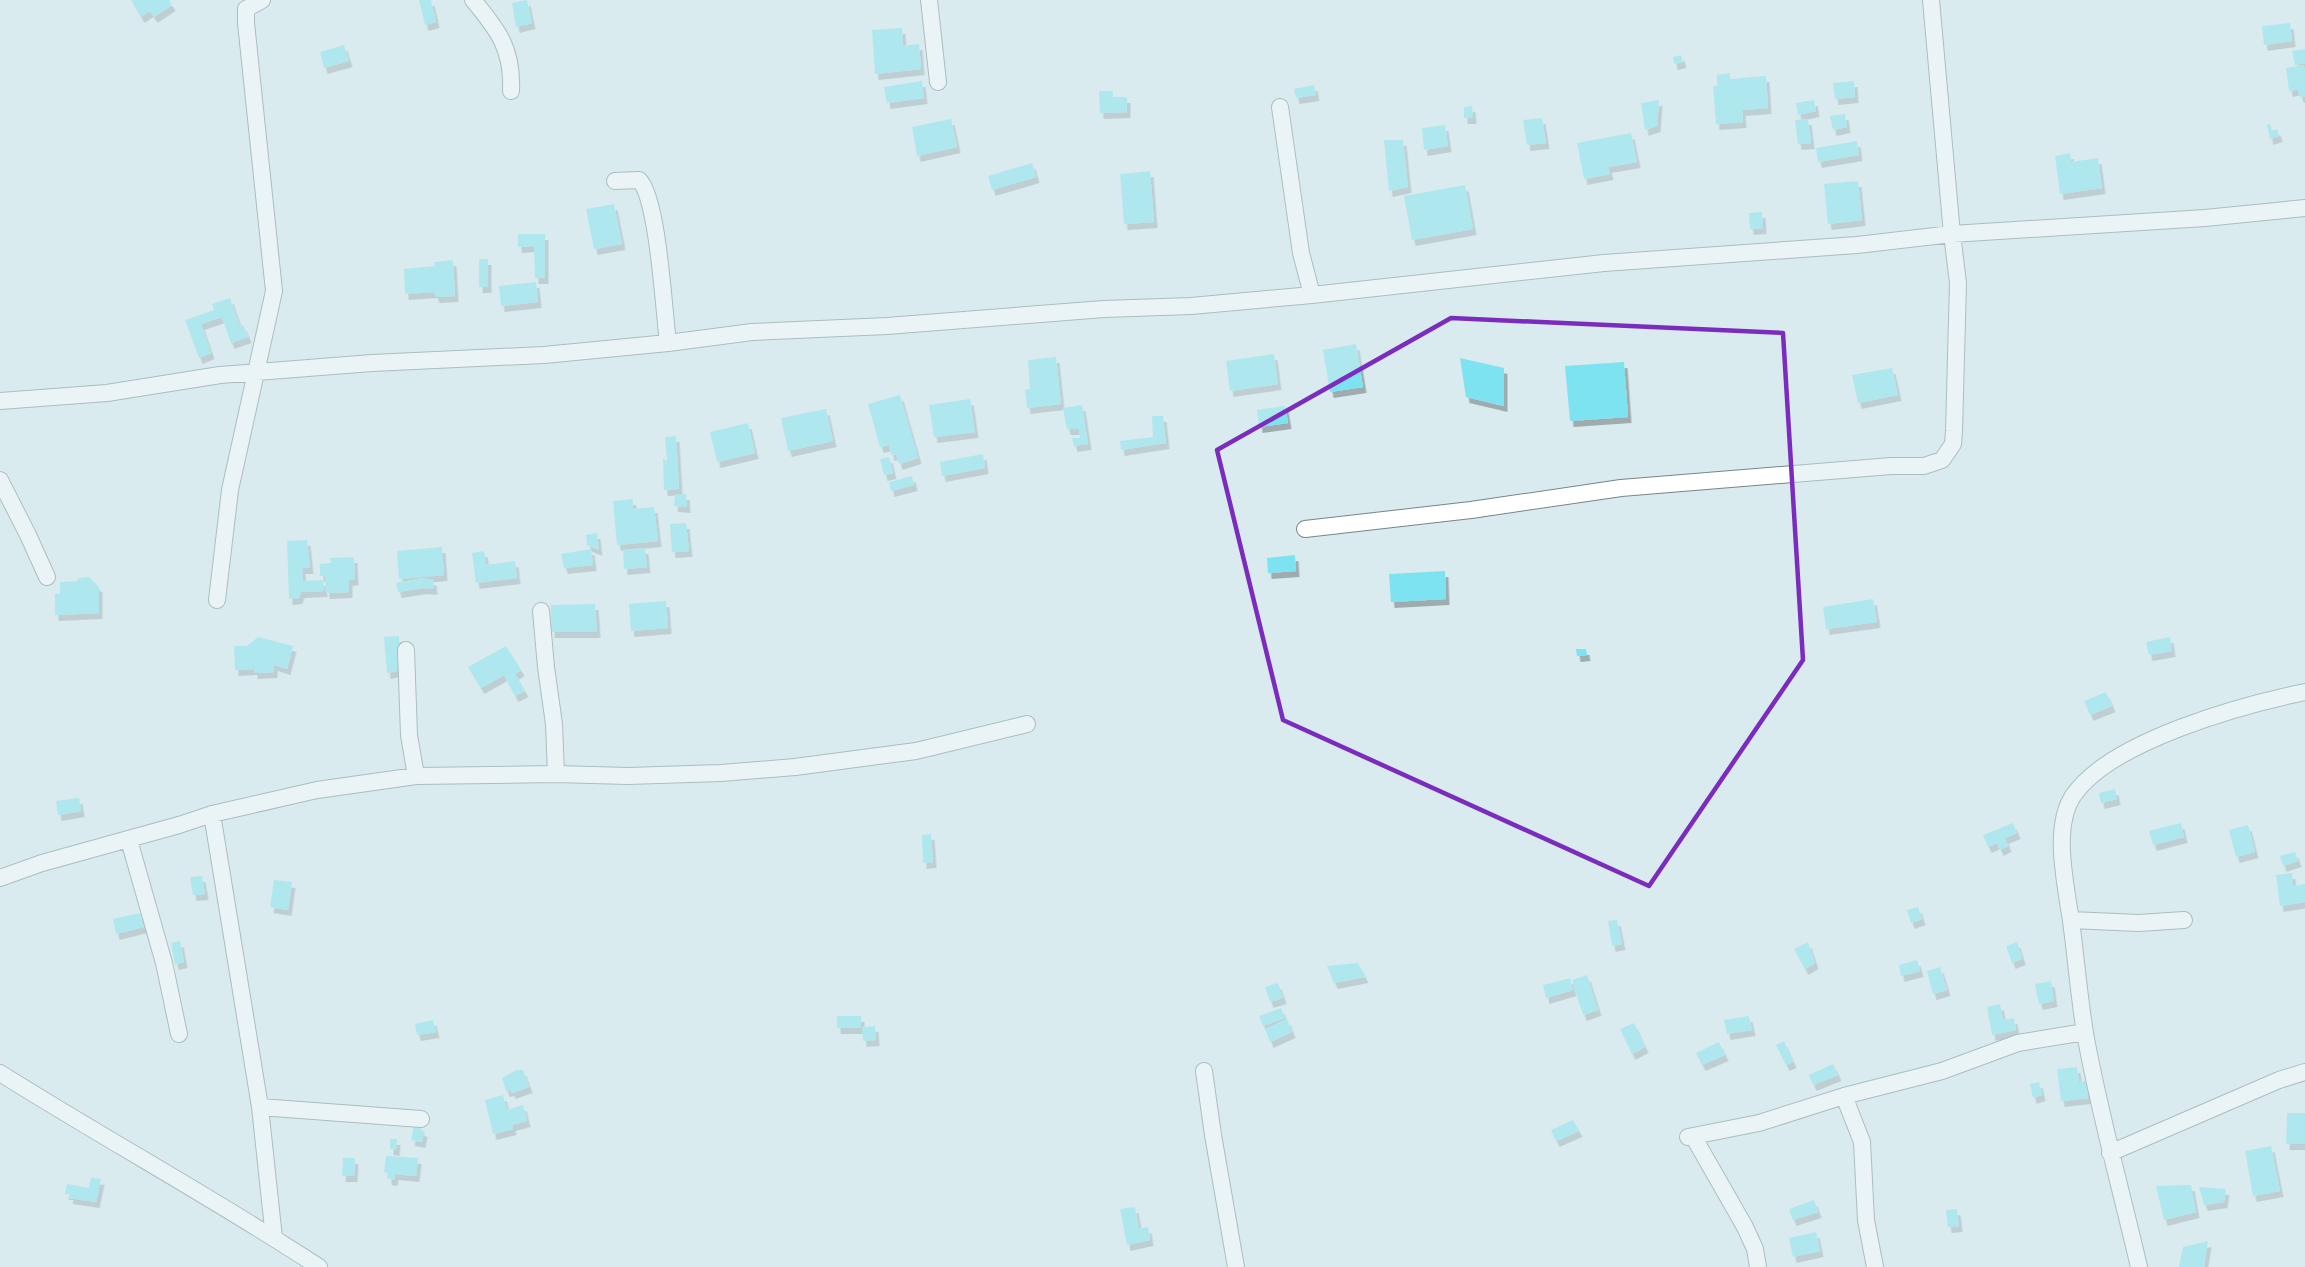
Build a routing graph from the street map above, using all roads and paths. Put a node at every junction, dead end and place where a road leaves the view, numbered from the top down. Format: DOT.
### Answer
graph roads {
  1 [pos="262,0"];
  2 [pos="473,0"];
  3 [pos="929,0"];
  4 [pos="1931,0"];
  5 [pos="938,82"];
  6 [pos="511,91"];
  7 [pos="1280,107"];
  8 [pos="615,182"];
  9 [pos="2305,208"];
  10 [pos="1952,234"];
  11 [pos="1312,295"];
  12 [pos="668,343"];
  13 [pos="256,372"];
  14 [pos="0,401"];
  15 [pos="0,480"];
  16 [pos="1305,529"];
  17 [pos="47,577"];
  18 [pos="217,600"];
  19 [pos="541,611"];
  20 [pos="406,650"];
  21 [pos="2305,692"];
  22 [pos="1027,724"];
  23 [pos="556,774"];
  24 [pos="416,776"];
  25 [pos="212,814"];
  26 [pos="129,840"];
  27 [pos="0,878"];
  28 [pos="2071,920"];
  29 [pos="2184,920"];
  30 [pos="2085,1032"];
  31 [pos="179,1034"];
  32 [pos="1204,1071"];
  33 [pos="2305,1072"];
  34 [pos="0,1073"];
  35 [pos="1844,1096"];
  36 [pos="260,1107"];
  37 [pos="421,1119"];
  38 [pos="2110,1154"];
  39 [pos="274,1238"];
  40 [pos="319,1267"];
  41 [pos="1236,1267"];
  42 [pos="1758,1267"];
  43 [pos="1875,1267"];
  44 [pos="2139,1267"];
  1 -- 13 [label="street"];
  2 -- 6 [label="street"];
  3 -- 5 [label="street"];
  4 -- 10 [label="street"];
  7 -- 11 [label="street"];
  8 -- 12 [label="street"];
  9 -- 10 [label="street"];
  10 -- 11 [label="street"];
  10 -- 16 [label="street"];
  11 -- 12 [label="street"];
  12 -- 13 [label="street"];
  13 -- 14 [label="street"];
  13 -- 18 [label="street"];
  15 -- 17 [label="street"];
  19 -- 23 [label="street"];
  20 -- 24 [label="street"];
  21 -- 28 [label="street"];
  22 -- 23 [label="street"];
  23 -- 24 [label="street"];
  24 -- 25 [label="street"];
  25 -- 26 [label="street"];
  25 -- 36 [label="street"];
  26 -- 27 [label="street"];
  26 -- 31 [label="street"];
  28 -- 29 [label="street"];
  28 -- 30 [label="street"];
  30 -- 35 [label="street"];
  30 -- 38 [label="street"];
  32 -- 41 [label="street"];
  33 -- 38 [label="street"];
  34 -- 39 [label="street"];
  35 -- 42 [label="street"];
  35 -- 43 [label="street"];
  36 -- 37 [label="street"];
  36 -- 39 [label="street"];
  38 -- 44 [label="street"];
  39 -- 40 [label="street"];
}
